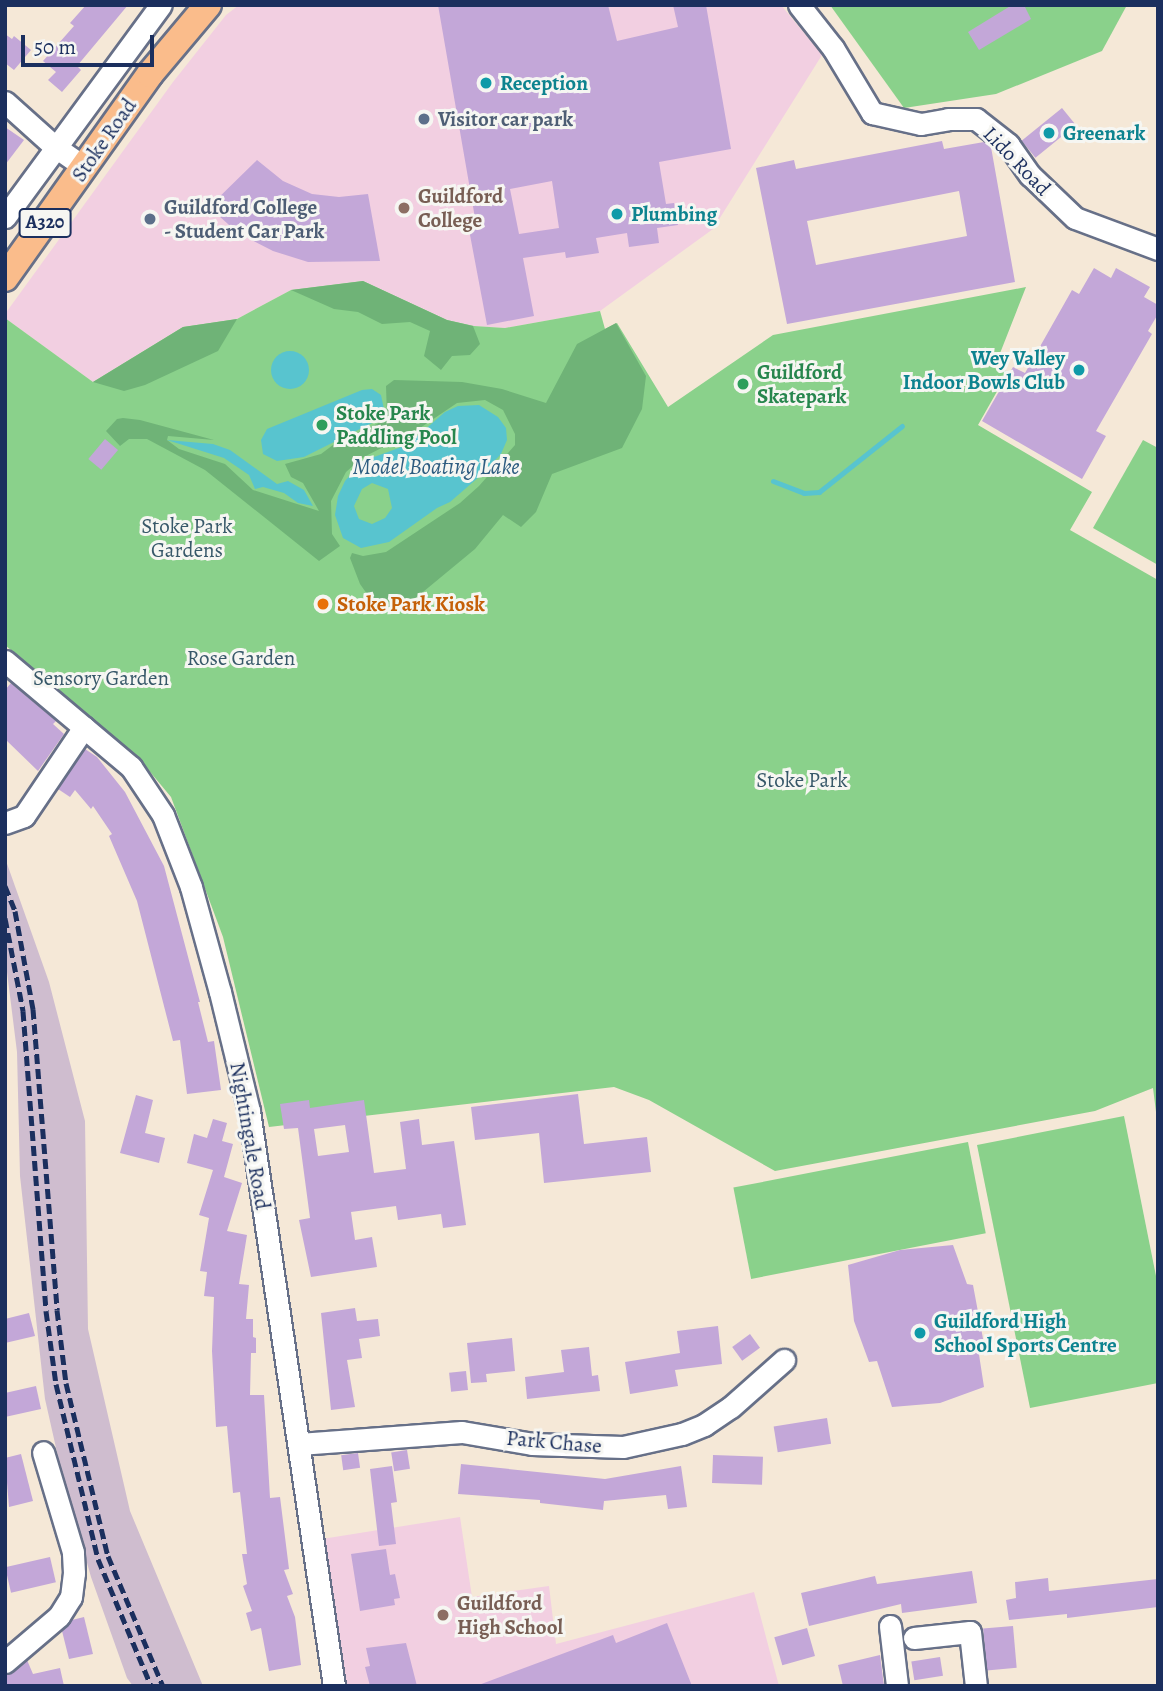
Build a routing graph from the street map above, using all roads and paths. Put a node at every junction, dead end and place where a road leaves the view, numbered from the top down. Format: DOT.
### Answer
graph roads {
  1 [pos="162,5"];
  2 [pos="208,5"];
  3 [pos="799,5"];
  4 [pos="5,102"];
  5 [pos="54,146"];
  6 [pos="84,167"];
  7 [pos="5,217"];
  8 [pos="1158,249"];
  9 [pos="5,278"];
  10 [pos="5,661"];
  11 [pos="84,727"];
  12 [pos="5,823"];
  13 [pos="784,1360"];
  14 [pos="299,1444"];
  15 [pos="43,1452"];
  16 [pos="890,1626"];
  17 [pos="914,1638"];
  18 [pos="5,1662"];
  19 [pos="334,1686"];
  20 [pos="897,1686"];
  21 [pos="976,1686"];
  1 -- 5 [label="street, Stoke Road"];
  2 -- 6 [label="main road, Stoke Road / A320"];
  3 -- 8 [label="street, Lido Road"];
  4 -- 5 [label="street"];
  5 -- 6 [label="street"];
  5 -- 7 [label="street, Stoke Road"];
  6 -- 9 [label="main road, Stoke Road / A320"];
  10 -- 11 [label="street, Nightingale Road"];
  11 -- 12 [label="street"];
  11 -- 14 [label="street, Nightingale Road"];
  13 -- 14 [label="street, Park Chase"];
  14 -- 19 [label="street, Nightingale Road"];
  15 -- 18 [label="street"];
  16 -- 20 [label="street"];
  17 -- 21 [label="street"];
}
